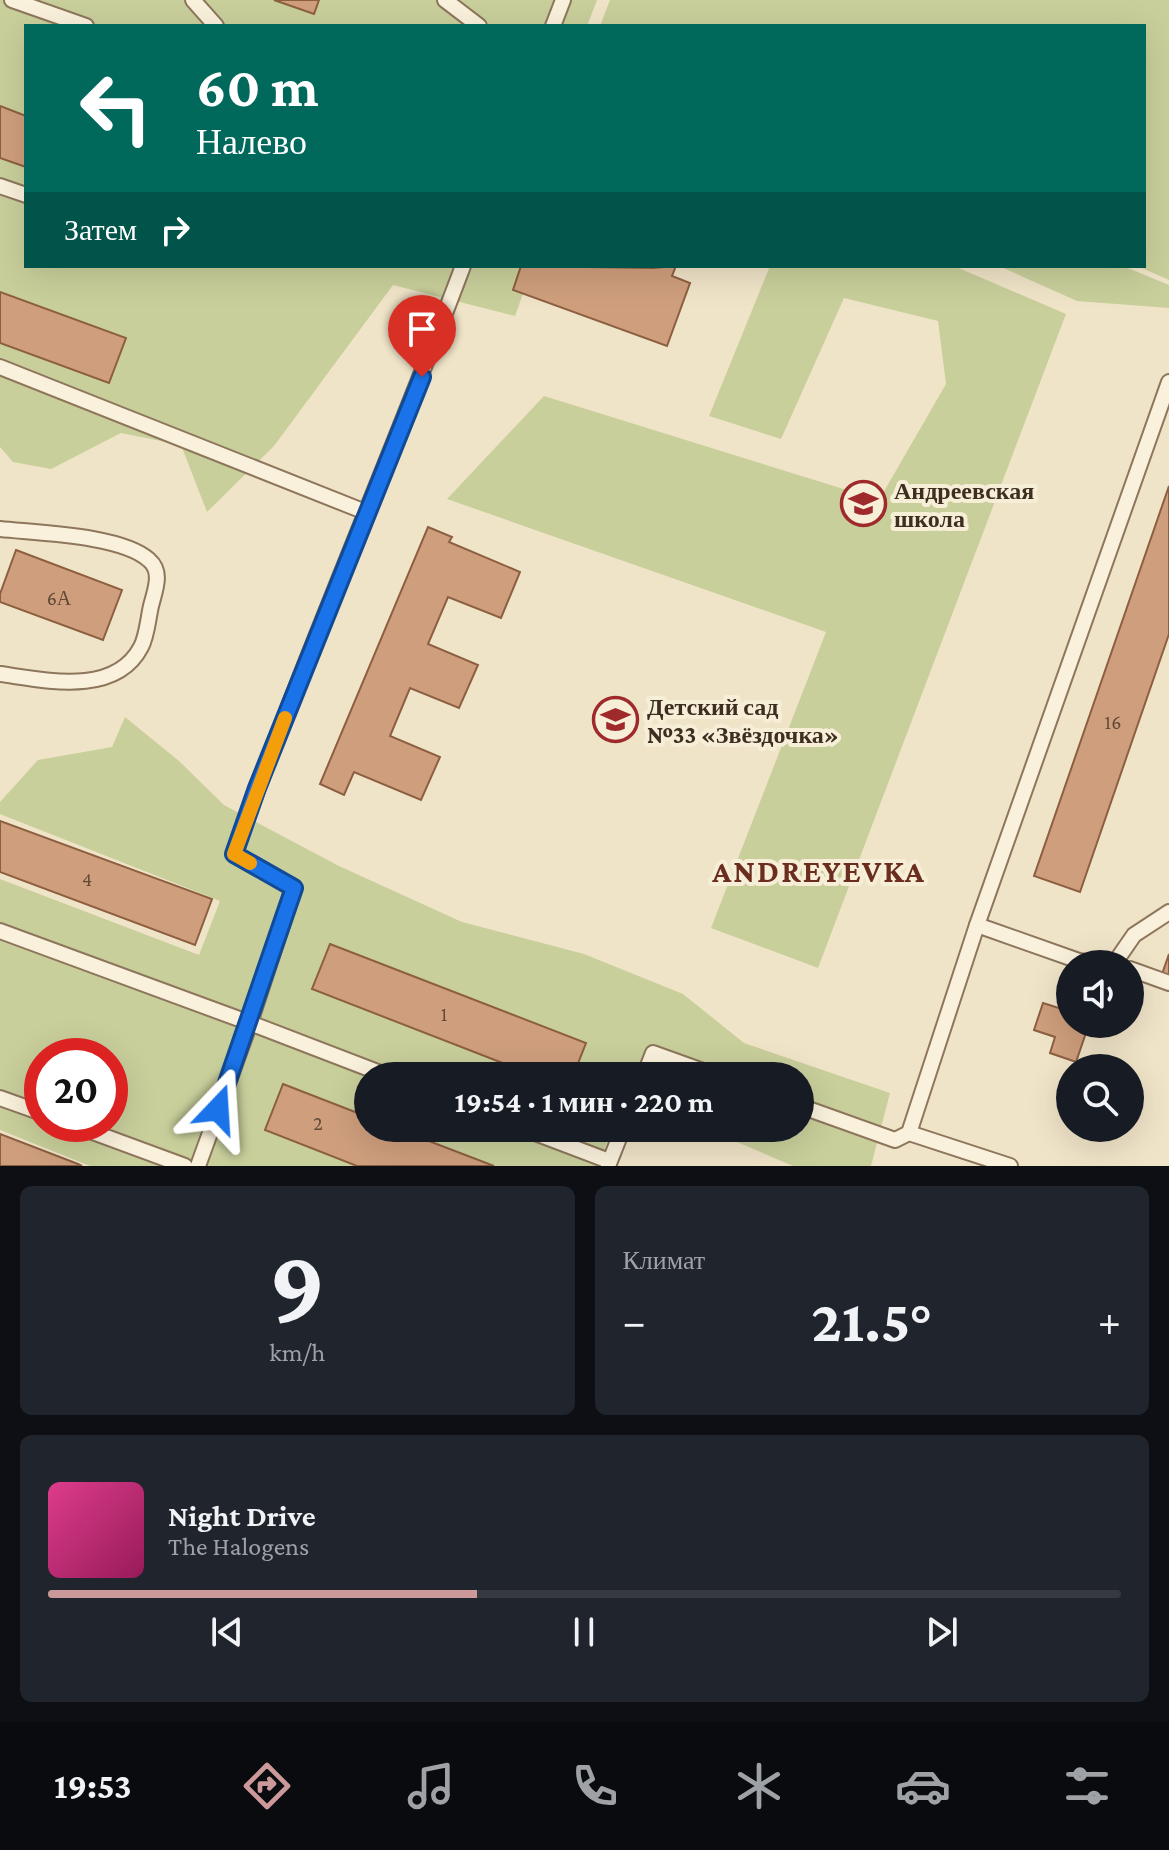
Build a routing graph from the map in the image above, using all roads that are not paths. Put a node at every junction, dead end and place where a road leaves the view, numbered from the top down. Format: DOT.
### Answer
graph roads {
  1 [pos="12,0"];
  2 [pos="193,0"];
  3 [pos="445,0"];
  4 [pos="563,0"];
  5 [pos="80,24"];
  6 [pos="214,24"];
  7 [pos="476,24"];
  8 [pos="554,24"];
  9 [pos="0,186"];
  10 [pos="24,194"];
  11 [pos="462,268"];
  12 [pos="0,367"];
  13 [pos="1169,382"];
  14 [pos="368,513"];
  15 [pos="0,529"];
  16 [pos="0,674"];
  17 [pos="1169,912"];
  18 [pos="977,925"];
  19 [pos="0,931"];
  20 [pos="1124,950"];
  21 [pos="1056,953"];
  22 [pos="1144,974"];
  23 [pos="1169,983"];
  24 [pos="250,1023"];
  25 [pos="649,1062"];
  26 [pos="678,1062"];
  27 [pos="354,1063"];
  28 [pos="0,1098"];
  29 [pos="24,1107"];
  30 [pos="814,1111"];
  31 [pos="909,1133"];
  32 [pos="120,1142"];
  33 [pos="555,1142"];
  34 [pos="617,1142"];
  35 [pos="608,1164"];
  36 [pos="185,1166"];
  37 [pos="198,1166"];
  38 [pos="1010,1166"];
  1 -- 5 [label="lane"];
  2 -- 6 [label="lane"];
  3 -- 7 [label="lane"];
  4 -- 8 [label="lane"];
  9 -- 10 [label="lane"];
  11 -- 14 [label="lane"];
  12 -- 14 [label="lane"];
  13 -- 18 [label="lane"];
  14 -- 24 [label="lane"];
  15 -- 16 [label="lane"];
  17 -- 20 [label="lane"];
  18 -- 21 [label="lane"];
  18 -- 31 [label="lane"];
  19 -- 24 [label="lane"];
  22 -- 23 [label="lane"];
  24 -- 27 [label="lane"];
  24 -- 37 [label="lane"];
  25 -- 26 [label="lane"];
  28 -- 29 [label="lane"];
  30 -- 31 [label="lane"];
  31 -- 38 [label="lane"];
  32 -- 36 [label="lane"];
  33 -- 35 [label="lane"];
  34 -- 35 [label="lane"];
}
